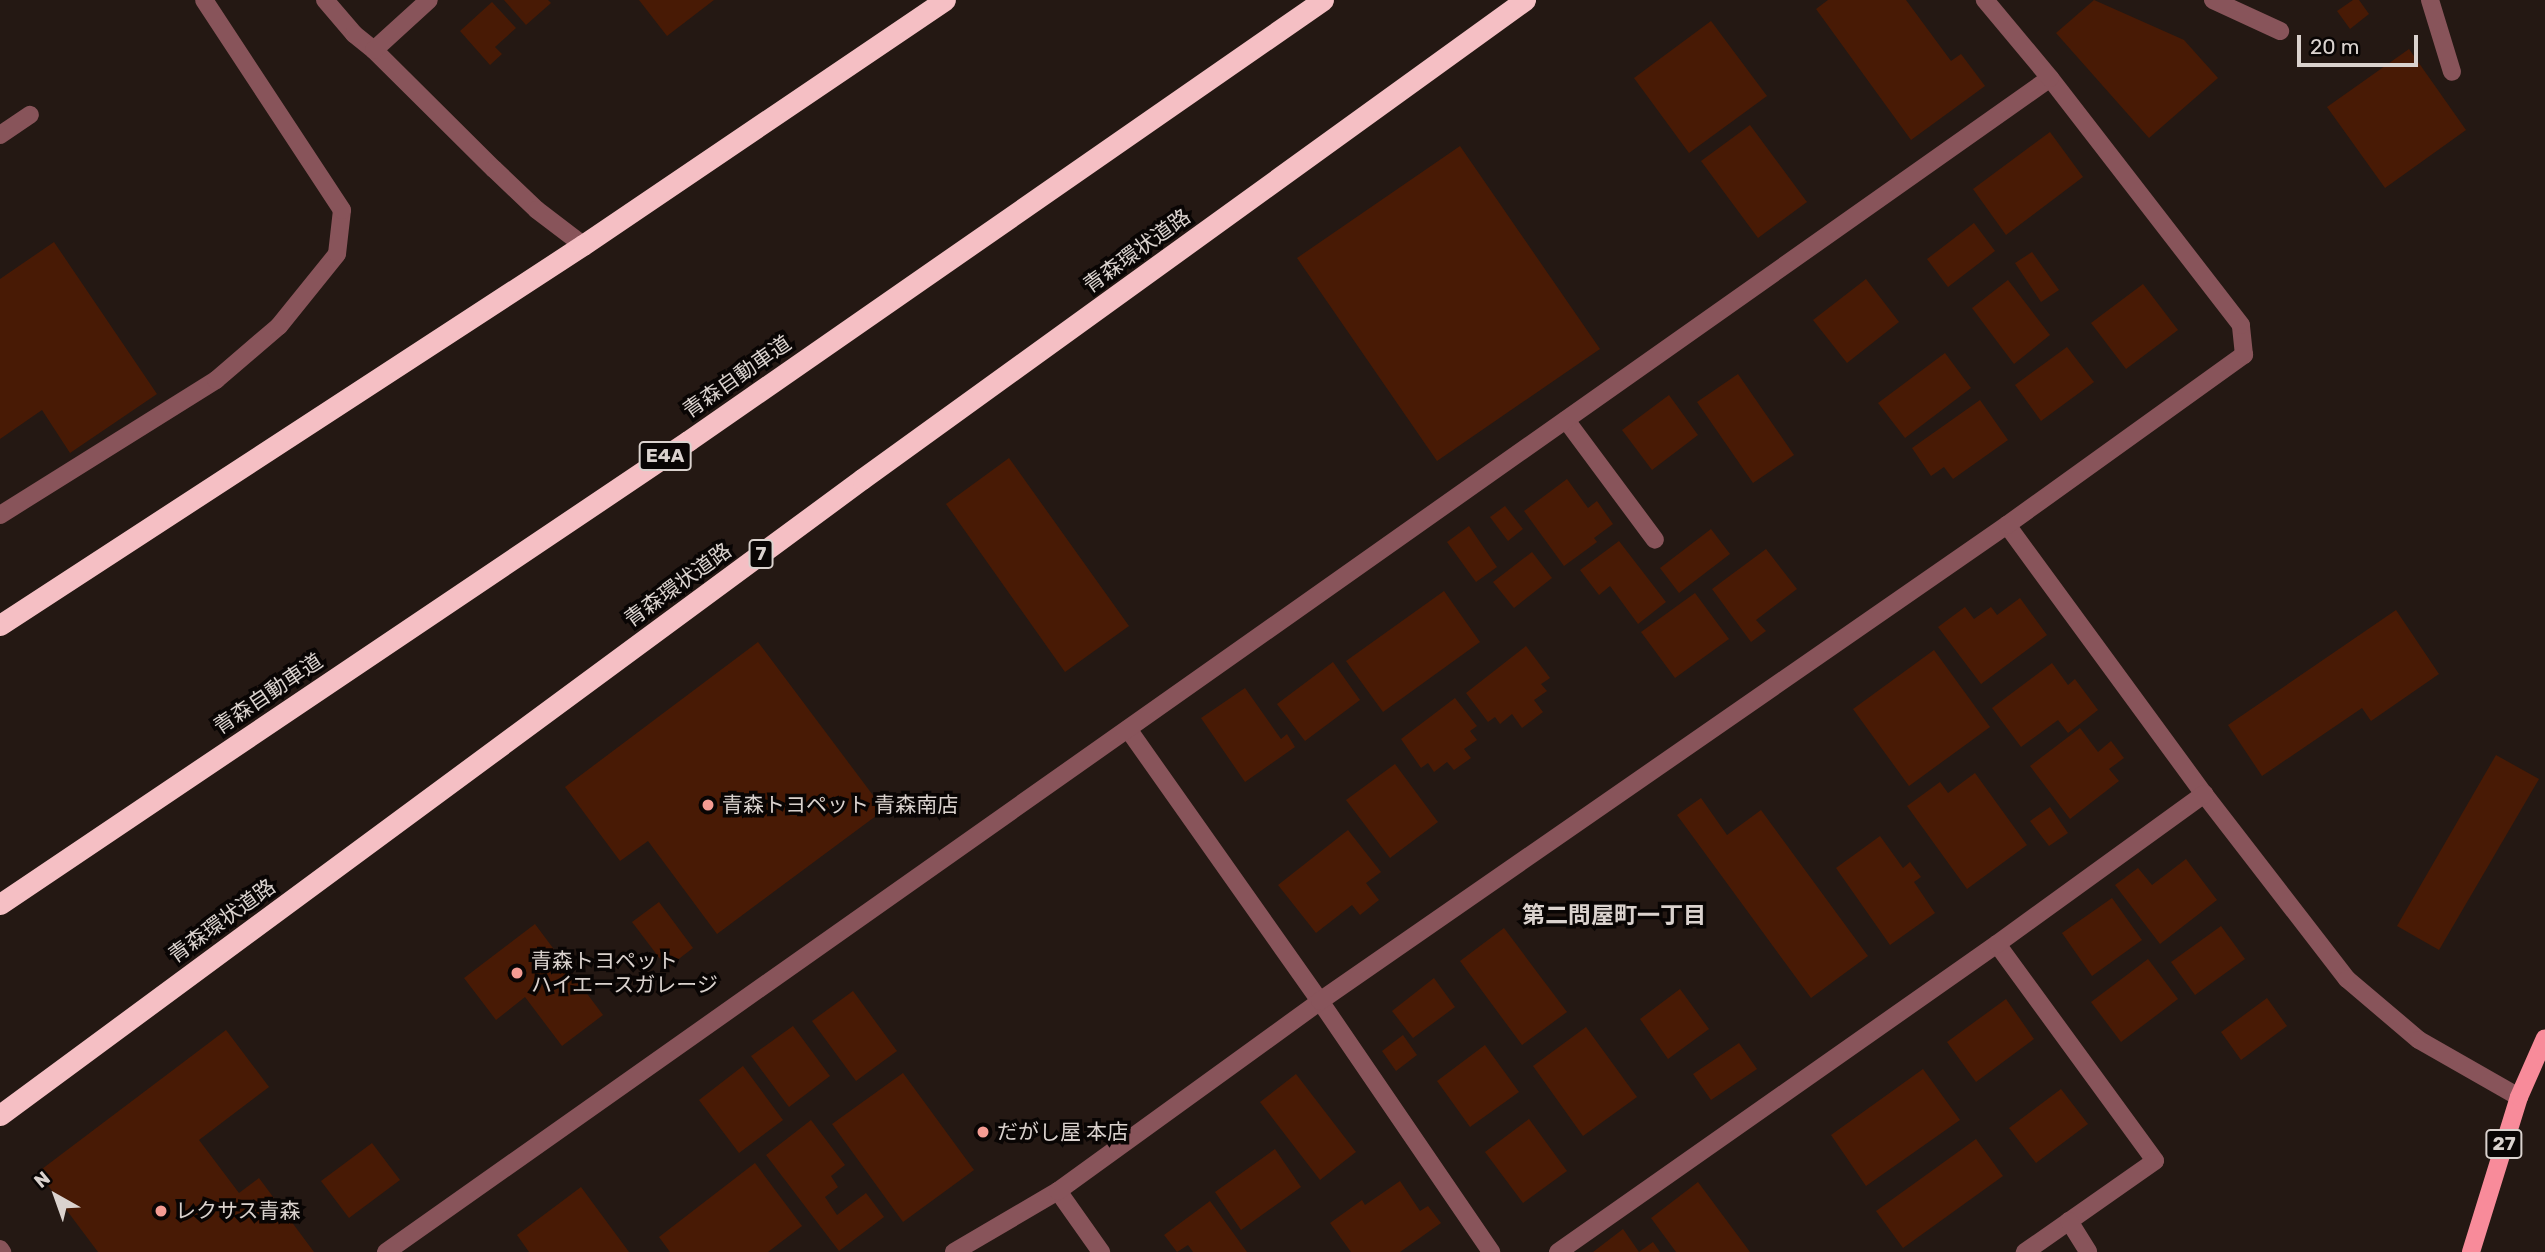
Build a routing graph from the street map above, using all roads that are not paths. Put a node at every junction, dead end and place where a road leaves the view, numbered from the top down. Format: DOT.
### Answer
graph roads {
  1 [pos="204,0"];
  2 [pos="325,0"];
  3 [pos="429,0"];
  4 [pos="945,0"];
  5 [pos="1323,0"];
  6 [pos="1525,0"];
  7 [pos="1985,0"];
  8 [pos="2213,0"];
  9 [pos="2430,0"];
  10 [pos="2280,31"];
  11 [pos="374,50"];
  12 [pos="2452,72"];
  13 [pos="2050,78"];
  14 [pos="30,115"];
  15 [pos="0,135"];
  16 [pos="583,245"];
  17 [pos="1566,420"];
  18 [pos="0,515"];
  19 [pos="2007,525"];
  20 [pos="1656,540"];
  21 [pos="0,625"];
  22 [pos="1128,729"];
  23 [pos="2204,794"];
  24 [pos="0,904"];
  25 [pos="1997,944"];
  26 [pos="1320,1001"];
  27 [pos="2545,1038"];
  28 [pos="2519,1097"];
  29 [pos="0,1115"];
  30 [pos="1058,1191"];
  31 [pos="2069,1222"];
  32 [pos="386,1252"];
  33 [pos="954,1252"];
  34 [pos="1101,1252"];
  35 [pos="1491,1252"];
  36 [pos="1558,1252"];
  37 [pos="2025,1252"];
  38 [pos="2088,1252"];
  39 [pos="2471,1252"];
  1 -- 18 [label="street"];
  2 -- 11 [label="street"];
  3 -- 11 [label="street"];
  4 -- 16 [label="highway"];
  5 -- 24 [label="highway, 青森自動車道 / E4A"];
  6 -- 29 [label="highway, 青森環状道路 / 7"];
  7 -- 13 [label="street"];
  8 -- 10 [label="street"];
  9 -- 12 [label="street"];
  11 -- 16 [label="street"];
  13 -- 17 [label="street"];
  13 -- 19 [label="street"];
  14 -- 15 [label="street"];
  16 -- 21 [label="highway"];
  17 -- 20 [label="street"];
  17 -- 22 [label="street"];
  19 -- 23 [label="street"];
  19 -- 26 [label="street"];
  22 -- 26 [label="street"];
  22 -- 32 [label="street"];
  23 -- 25 [label="street"];
  23 -- 28 [label="street"];
  25 -- 31 [label="street"];
  25 -- 36 [label="street"];
  26 -- 30 [label="street"];
  26 -- 35 [label="street"];
  27 -- 28 [label="main road, 27"];
  28 -- 39 [label="main road, 27"];
  30 -- 33 [label="street"];
  30 -- 34 [label="street"];
  31 -- 37 [label="street"];
  31 -- 38 [label="street"];
}
